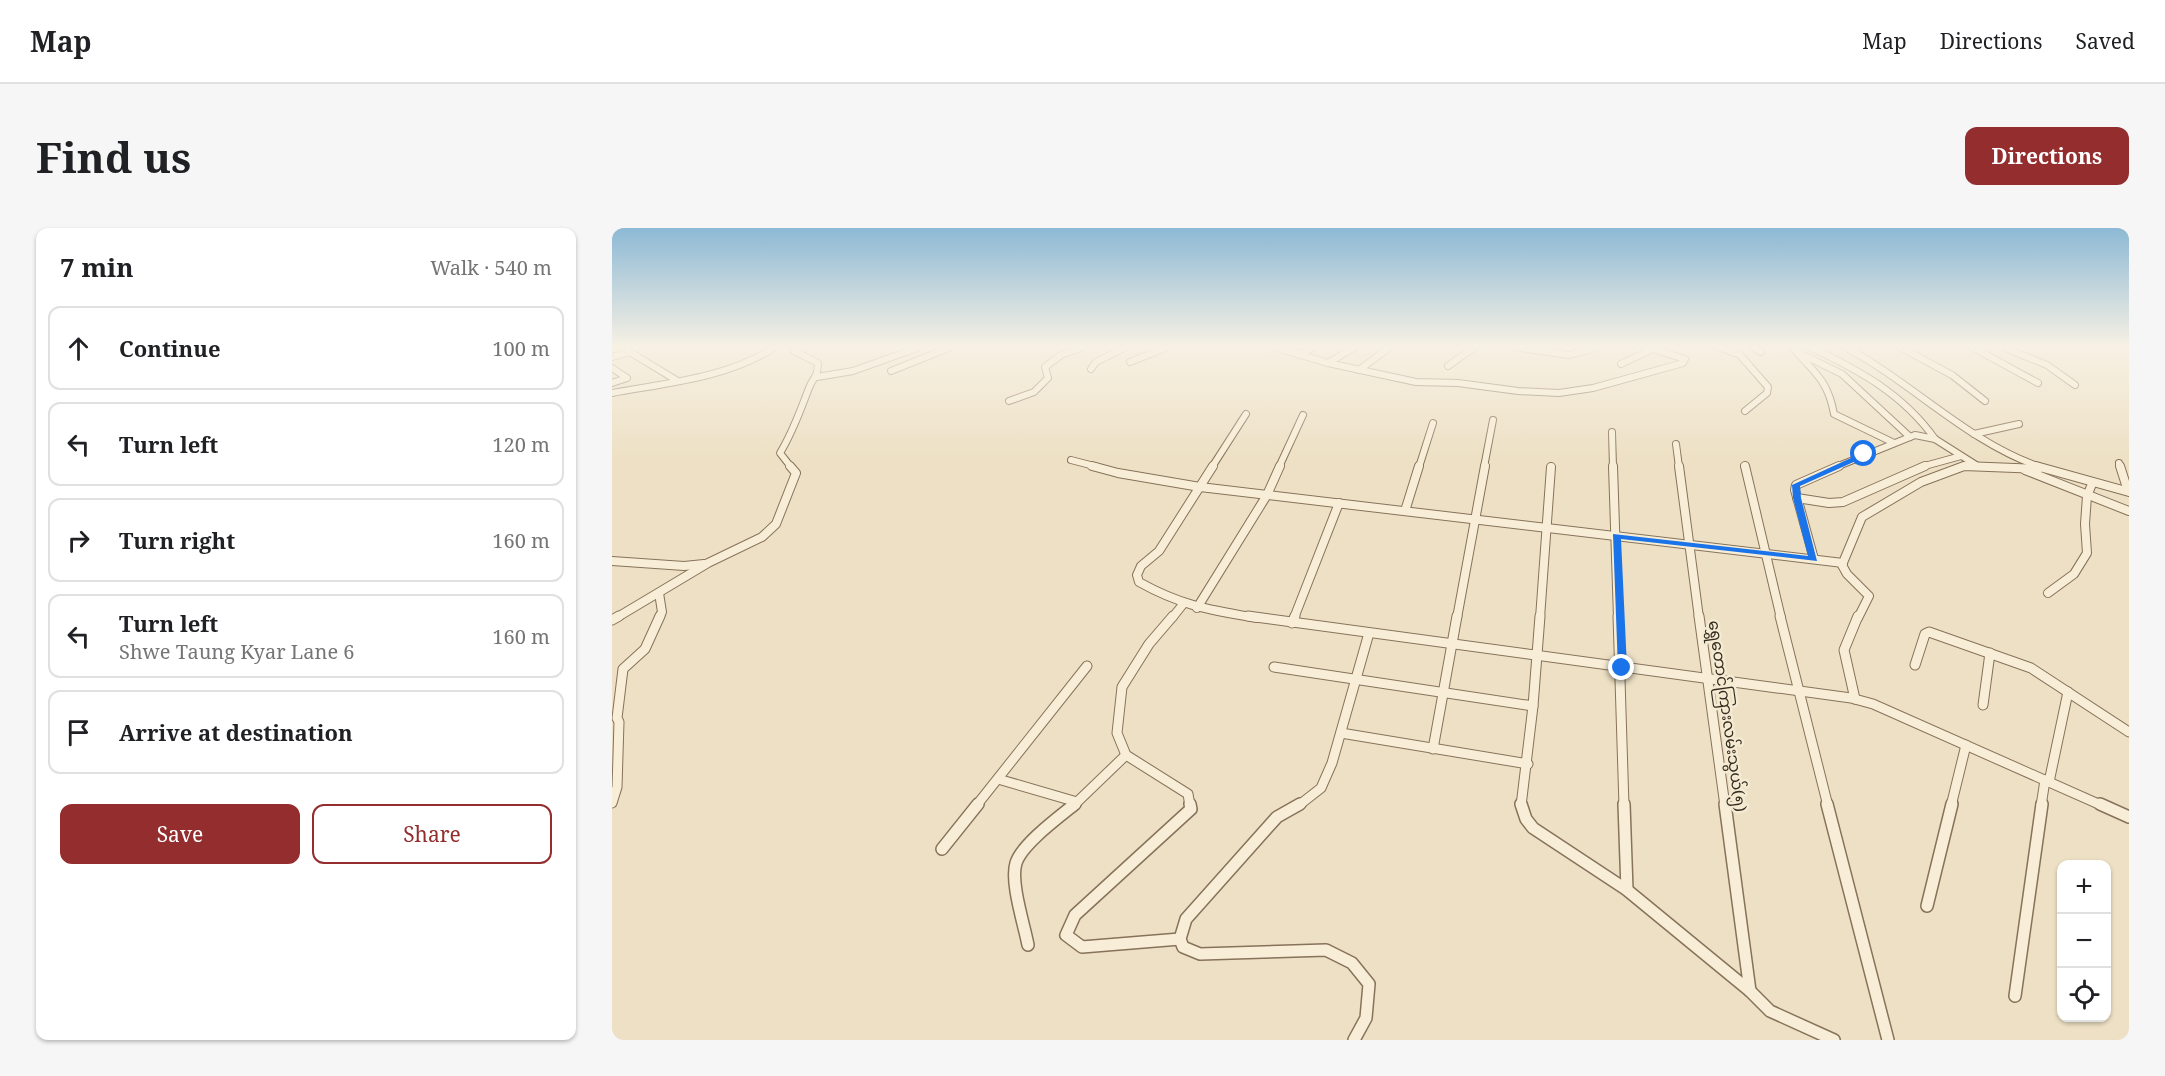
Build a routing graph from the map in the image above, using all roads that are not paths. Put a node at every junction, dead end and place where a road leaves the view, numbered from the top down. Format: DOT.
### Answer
graph roads {
  1 [pos="652,385"];
  2 [pos="810,385"];
  3 [pos="1042,385"];
  4 [pos="1472,385"];
  5 [pos="1604,385"];
  6 [pos="1766,385"];
  7 [pos="1825,385"];
  8 [pos="1854,385"];
  9 [pos="1879,385"];
  10 [pos="1908,385"];
  11 [pos="1965,385"];
  12 [pos="612,393"];
  13 [pos="1009,401"];
  14 [pos="1985,401"];
  15 [pos="1745,411"];
  16 [pos="1246,414"];
  17 [pos="1303,415"];
  18 [pos="1493,420"];
  19 [pos="1433,423"];
  20 [pos="2019,424"];
  21 [pos="1612,432"];
  22 [pos="1974,434"];
  23 [pos="1910,437"];
  24 [pos="1935,439"];
  25 [pos="1894,443"];
  26 [pos="1676,444"];
  27 [pos="1961,456"];
  28 [pos="1071,460"];
  29 [pos="2119,463"];
  30 [pos="1745,466"];
  31 [pos="1976,466"];
  32 [pos="1551,467"];
  33 [pos="2019,468"];
  34 [pos="2038,469"];
  35 [pos="2092,484"];
  36 [pos="1200,487"];
  37 [pos="2128,492"];
  38 [pos="1267,495"];
  39 [pos="2087,496"];
  40 [pos="1797,498"];
  41 [pos="1339,503"];
  42 [pos="2129,510"];
  43 [pos="1405,511"];
  44 [pos="1474,519"];
  45 [pos="1545,527"];
  46 [pos="1616,536"];
  47 [pos="1691,544"];
  48 [pos="1766,553"];
  49 [pos="1814,559"];
  50 [pos="612,561"];
  51 [pos="1843,562"];
  52 [pos="708,563"];
  53 [pos="659,592"];
  54 [pos="2048,593"];
  55 [pos="1184,603"];
  56 [pos="1197,608"];
  57 [pos="612,620"];
  58 [pos="1292,623"];
  59 [pos="1369,633"];
  60 [pos="1452,645"];
  61 [pos="1990,653"];
  62 [pos="1536,656"];
  63 [pos="1915,665"];
  64 [pos="1087,666"];
  65 [pos="1274,667"];
  66 [pos="1622,668"];
  67 [pos="1708,679"];
  68 [pos="1356,680"];
  69 [pos="1798,691"];
  70 [pos="2068,692"];
  71 [pos="1443,693"];
  72 [pos="1855,699"];
  73 [pos="1983,705"];
  74 [pos="1533,706"];
  75 [pos="2129,732"];
  76 [pos="1341,733"];
  77 [pos="1966,745"];
  78 [pos="1433,749"];
  79 [pos="1126,755"];
  80 [pos="1528,764"];
  81 [pos="998,779"];
  82 [pos="2047,781"];
  83 [pos="1077,802"];
  84 [pos="612,803"];
  85 [pos="2129,817"];
  86 [pos="942,849"];
  87 [pos="1627,890"];
  88 [pos="1927,906"];
  89 [pos="1180,939"];
  90 [pos="1028,945"];
  91 [pos="1750,991"];
  92 [pos="2015,996"];
  93 [pos="1354,1040"];
  94 [pos="1834,1040"];
  95 [pos="1888,1040"];
  1 -- 12 [label="street"];
  2 -- 52 [label="street"];
  3 -- 13 [label="street"];
  4 -- 5 [label="street"];
  6 -- 15 [label="street"];
  7 -- 25 [label="street"];
  8 -- 23 [label="street"];
  9 -- 24 [label="street"];
  10 -- 22 [label="street"];
  11 -- 14 [label="street"];
  16 -- 36 [label="street"];
  17 -- 38 [label="street"];
  18 -- 44 [label="street"];
  19 -- 43 [label="street"];
  20 -- 22 [label="street"];
  21 -- 46 [label="street"];
  22 -- 34 [label="street"];
  23 -- 24 [label="street"];
  23 -- 25 [label="street"];
  24 -- 27 [label="street"];
  25 -- 40 [label="street"];
  26 -- 47 [label="street, ရွှေတောင်ကြားလမ်းသွယ်(၅)"];
  27 -- 31 [label="street"];
  27 -- 40 [label="street"];
  28 -- 36 [label="street"];
  29 -- 37 [label="street"];
  30 -- 48 [label="street"];
  31 -- 33 [label="street"];
  31 -- 51 [label="street"];
  32 -- 45 [label="street"];
  33 -- 34 [label="street"];
  33 -- 39 [label="street"];
  34 -- 35 [label="street"];
  35 -- 37 [label="street"];
  35 -- 39 [label="street"];
  36 -- 38 [label="street"];
  36 -- 55 [label="street"];
  38 -- 41 [label="street"];
  38 -- 56 [label="street"];
  39 -- 42 [label="street"];
  39 -- 54 [label="street"];
  40 -- 49 [label="street"];
  41 -- 43 [label="street"];
  41 -- 58 [label="street"];
  43 -- 44 [label="street"];
  44 -- 45 [label="street"];
  44 -- 60 [label="street"];
  45 -- 46 [label="street"];
  45 -- 62 [label="street"];
  46 -- 47 [label="street"];
  46 -- 66 [label="street"];
  47 -- 48 [label="street"];
  47 -- 67 [label="street, ရွှေတောင်ကြားလမ်းသွယ်(၅)"];
  48 -- 49 [label="street"];
  48 -- 69 [label="street"];
  49 -- 51 [label="street"];
  50 -- 52 [label="street"];
  51 -- 72 [label="street"];
  52 -- 53 [label="street"];
  53 -- 57 [label="street"];
  53 -- 84 [label="street"];
  55 -- 56 [label="street"];
  55 -- 79 [label="street"];
  56 -- 58 [label="street"];
  58 -- 59 [label="street"];
  59 -- 60 [label="street"];
  59 -- 68 [label="street"];
  60 -- 62 [label="street"];
  60 -- 71 [label="street"];
  61 -- 63 [label="street"];
  61 -- 70 [label="street"];
  61 -- 73 [label="street"];
  62 -- 66 [label="street"];
  62 -- 74 [label="street"];
  64 -- 81 [label="street"];
  65 -- 68 [label="street"];
  66 -- 67 [label="street"];
  66 -- 87 [label="street"];
  67 -- 69 [label="street"];
  67 -- 91 [label="street, ရွှေတောင်ကြားလမ်းသွယ်(၅)"];
  68 -- 71 [label="street"];
  68 -- 76 [label="street"];
  69 -- 72 [label="street"];
  69 -- 95 [label="street"];
  70 -- 75 [label="street"];
  70 -- 82 [label="street"];
  71 -- 74 [label="street"];
  71 -- 78 [label="street"];
  72 -- 77 [label="street"];
  74 -- 80 [label="street"];
  76 -- 78 [label="street"];
  76 -- 89 [label="street"];
  77 -- 82 [label="street"];
  77 -- 88 [label="street"];
  78 -- 80 [label="street"];
  79 -- 83 [label="street"];
  79 -- 89 [label="street"];
  80 -- 87 [label="street"];
  81 -- 83 [label="street"];
  81 -- 86 [label="street"];
  82 -- 85 [label="street"];
  82 -- 92 [label="street"];
  83 -- 90 [label="street"];
  87 -- 91 [label="street"];
  89 -- 93 [label="street"];
  91 -- 94 [label="street"];
}
